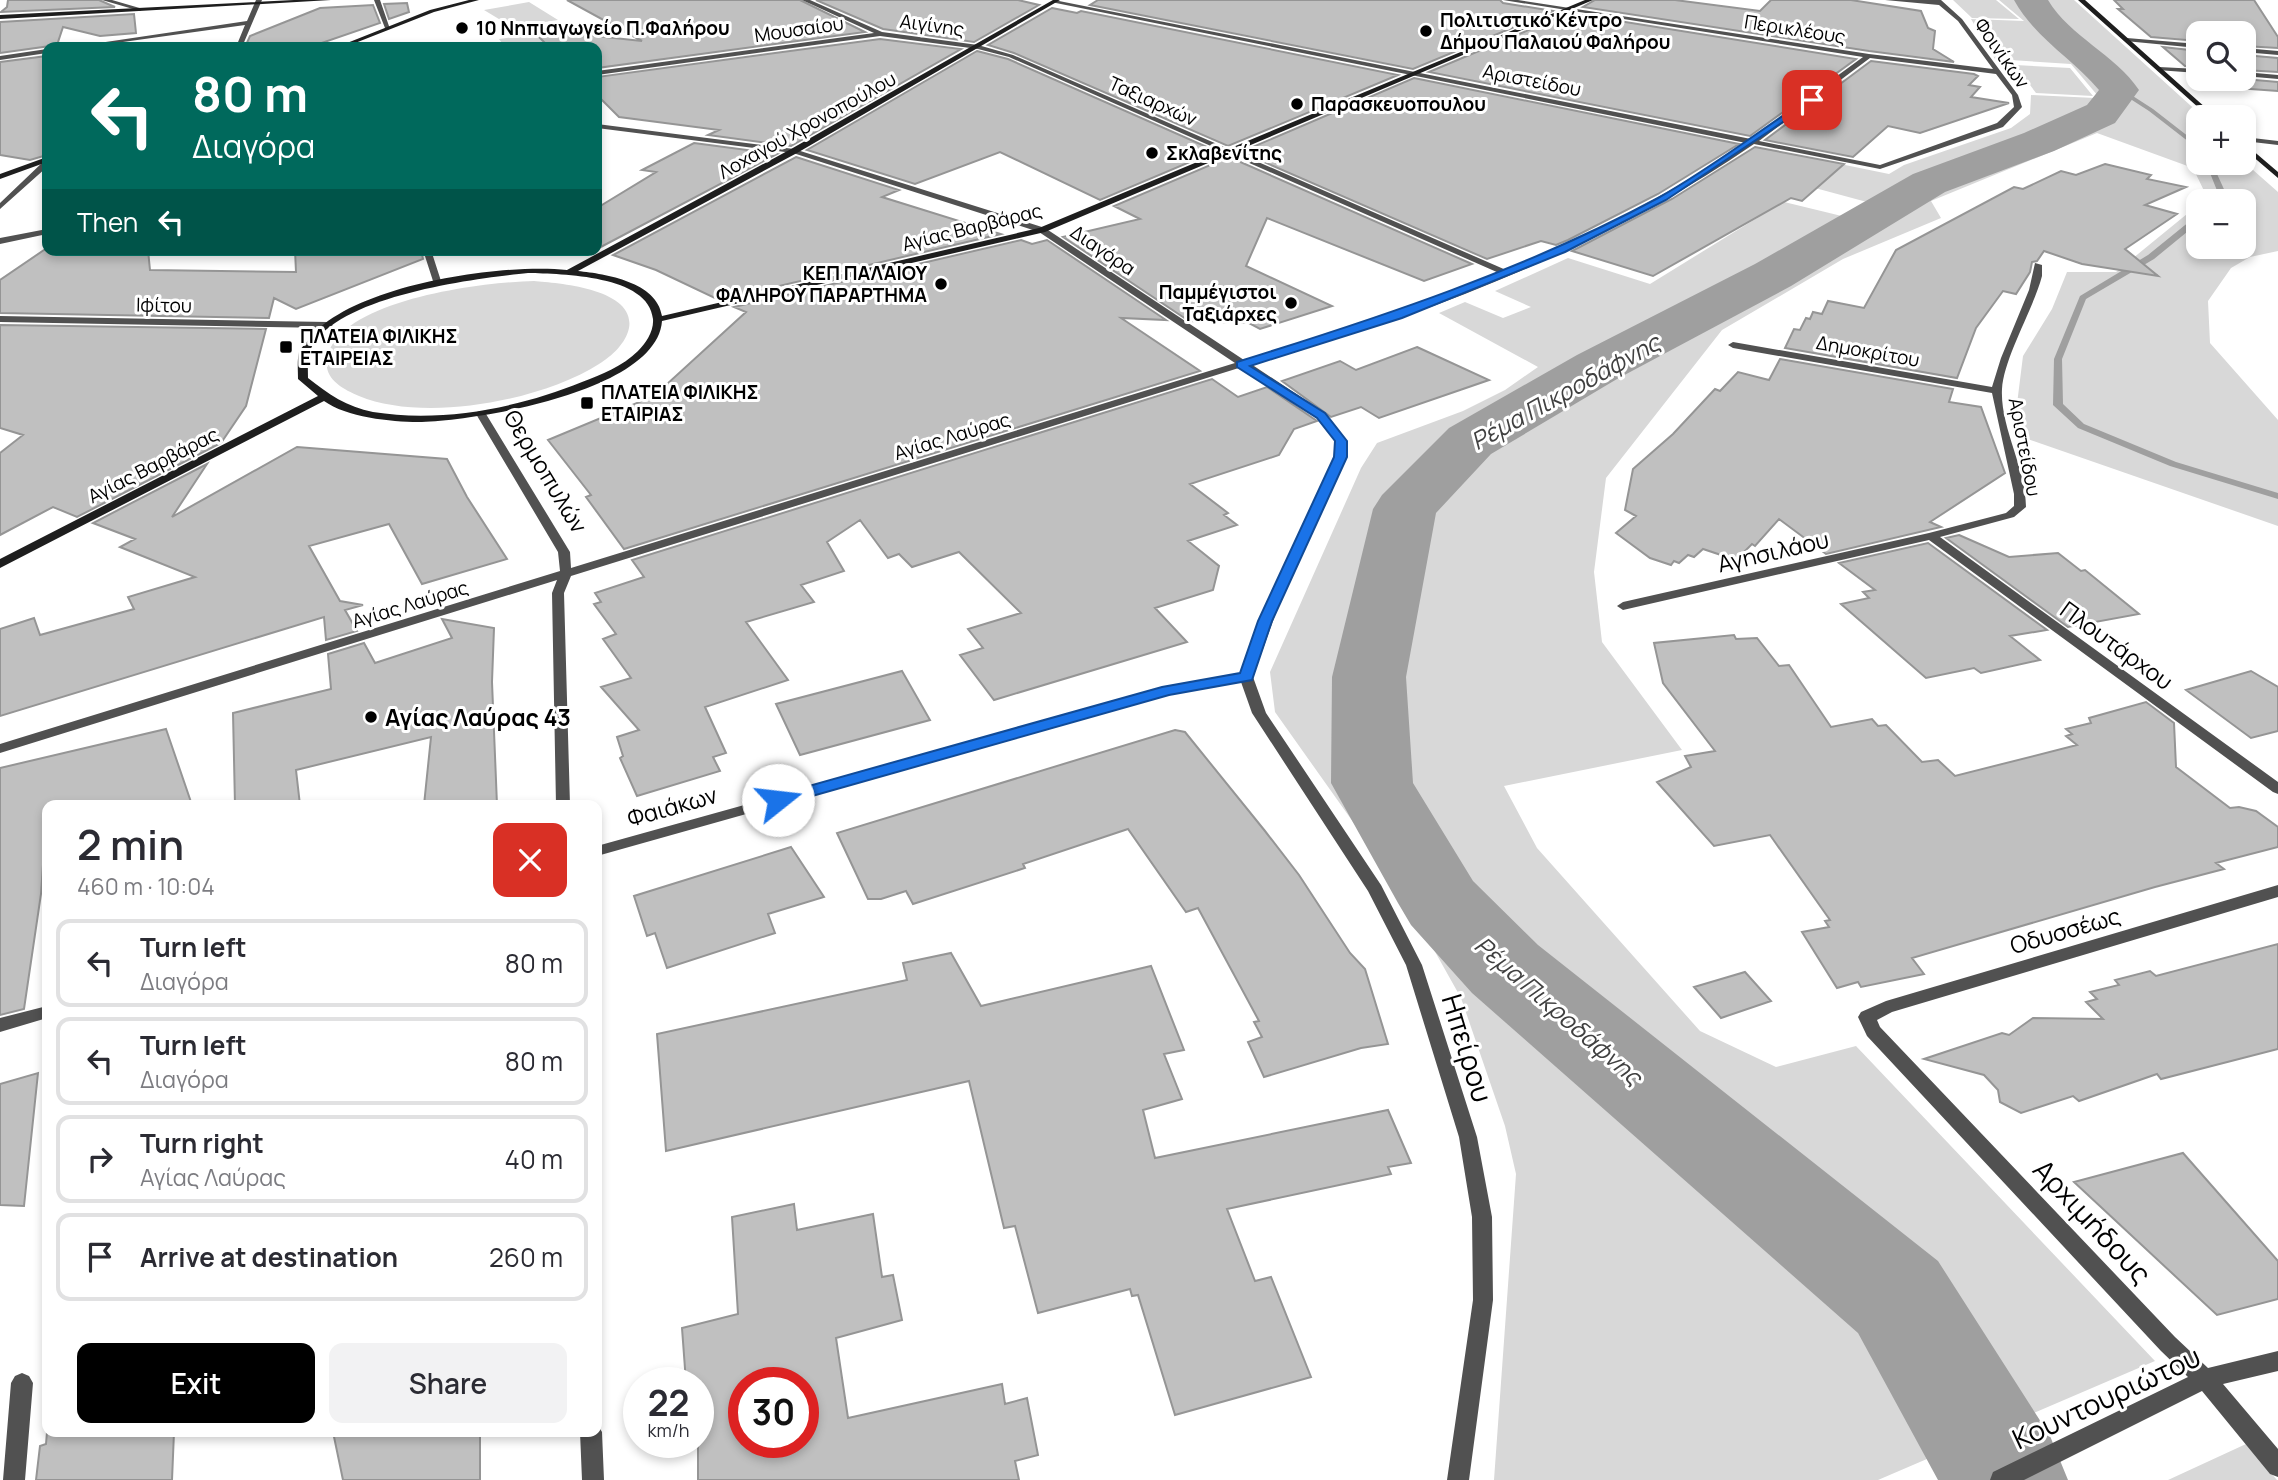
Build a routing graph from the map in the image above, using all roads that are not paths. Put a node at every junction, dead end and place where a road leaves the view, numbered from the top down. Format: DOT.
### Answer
graph roads {
  1 [pos="105,0"];
  2 [pos="328,0"];
  3 [pos="377,0"];
  4 [pos="476,0"];
  5 [pos="805,0"];
  6 [pos="1506,0"];
  7 [pos="1590,0"];
  8 [pos="1888,0"];
  9 [pos="2081,0"];
  10 [pos="1056,1"];
  11 [pos="259,2"];
  12 [pos="1940,2"];
  13 [pos="140,9"];
  14 [pos="1568,10"];
  15 [pos="0,17"];
  16 [pos="248,23"];
  17 [pos="388,28"];
  18 [pos="881,34"];
  19 [pos="2127,40"];
  20 [pos="111,42"];
  21 [pos="241,42"];
  22 [pos="353,42"];
  23 [pos="2186,45"];
  24 [pos="978,47"];
  25 [pos="2256,51"];
  26 [pos="42,52"];
  27 [pos="2278,53"];
  28 [pos="1869,56"];
  29 [pos="0,58"];
  30 [pos="2159,69"];
  31 [pos="2186,70"];
  32 [pos="602,72"];
  33 [pos="1997,72"];
  34 [pos="1413,74"];
  35 [pos="2256,76"];
  36 [pos="2278,77"];
  37 [pos="2200,105"];
  38 [pos="602,127"];
  39 [pos="2256,140"];
  40 [pos="1752,142"];
  41 [pos="2278,143"];
  42 [pos="794,151"];
  43 [pos="1226,151"];
  44 [pos="2256,156"];
  45 [pos="42,163"];
  46 [pos="42,166"];
  47 [pos="1880,167"];
  48 [pos="2278,176"];
  49 [pos="0,177"];
  50 [pos="0,207"];
  51 [pos="1042,230"];
  52 [pos="42,233"];
  53 [pos="0,241"];
  54 [pos="602,255"];
  55 [pos="429,256"];
  56 [pos="600,256"];
  57 [pos="2038,265"];
  58 [pos="570,272"];
  59 [pos="1506,273"];
  60 [pos="437,281"];
  61 [pos="659,319"];
  62 [pos="0,320"];
  63 [pos="328,325"];
  64 [pos="1733,345"];
  65 [pos="1241,365"];
  66 [pos="1996,391"];
  67 [pos="322,398"];
  68 [pos="481,414"];
  69 [pos="1931,536"];
  70 [pos="7,557"];
  71 [pos="0,564"];
  72 [pos="566,574"];
  73 [pos="1623,606"];
  74 [pos="1246,677"];
  75 [pos="0,749"];
  76 [pos="2278,789"];
  77 [pos="563,800"];
  78 [pos="602,850"];
  79 [pos="2278,891"];
  80 [pos="42,1013"];
  81 [pos="1867,1017"];
  82 [pos="0,1026"];
  83 [pos="2278,1361"];
  84 [pos="2205,1379"];
  85 [pos="22,1383"];
  86 [pos="590,1437"];
  87 [pos="2278,1466"];
  88 [pos="14,1480"];
  89 [pos="593,1480"];
  90 [pos="1458,1480"];
  91 [pos="2001,1480"];
  1 -- 13 [label="street"];
  2 -- 11 [label="street"];
  3 -- 17 [label="street"];
  4 -- 17 [label="street"];
  5 -- 18 [label="street, Αιγίνης"];
  6 -- 14 [label="street, Περικλέους"];
  7 -- 14 [label="street, Αγίας Βαρβάρας"];
  8 -- 12 [label="street"];
  9 -- 19 [label="street"];
  10 -- 24 [label="street, Λοχαγού Χρονοπούλου"];
  10 -- 34 [label="street, Αριστείδου"];
  11 -- 13 [label="street"];
  11 -- 16 [label="street"];
  12 -- 33 [label="street, Φοινίκων"];
  13 -- 15 [label="street"];
  14 -- 28 [label="street, Περικλέους"];
  14 -- 34 [label="street, Αγίας Βαρβάρας"];
  16 -- 20 [label="street"];
  16 -- 21 [label="street"];
  17 -- 22 [label="street"];
  18 -- 24 [label="street, Αιγίνης"];
  18 -- 32 [label="street, Μουσαίου"];
  19 -- 23 [label="street"];
  19 -- 30 [label="street"];
  24 -- 42 [label="street, Λοχαγού Χρονοπούλου"];
  24 -- 43 [label="street, Ταξιαρχών"];
  25 -- 27 [label="street"];
  26 -- 29 [label="street"];
  28 -- 33 [label="street, Περικλέους"];
  28 -- 40 [label="street, Αγίας Λαύρας"];
  30 -- 31 [label="street"];
  30 -- 37 [label="street"];
  33 -- 47 [label="street, Φοινίκων"];
  34 -- 40 [label="street, Αριστείδου"];
  34 -- 43 [label="street, Αγίας Βαρβάρας"];
  35 -- 36 [label="street"];
  38 -- 42 [label="street, Διαγόρα"];
  39 -- 41 [label="street"];
  40 -- 47 [label="street, Αριστείδου"];
  40 -- 59 [label="street, Αγίας Λαύρας"];
  42 -- 51 [label="street, Διαγόρα"];
  42 -- 54 [label="street, Λοχαγού Χρονοπούλου"];
  43 -- 51 [label="street, Αγίας Βαρβάρας"];
  43 -- 59 [label="street, Ταξιαρχών"];
  44 -- 48 [label="street"];
  45 -- 49 [label="street"];
  46 -- 50 [label="street"];
  51 -- 61 [label="street, Αγίας Βαρβάρας"];
  51 -- 65 [label="street, Διαγόρα"];
  52 -- 53 [label="street"];
  55 -- 60 [label="street"];
  56 -- 58 [label="street, Λοχαγού Χρονοπούλου"];
  57 -- 66 [label="street, Αριστείδου"];
  58 -- 60 [label="street"];
  58 -- 61 [label="street"];
  59 -- 65 [label="street, Αγίας Λαύρας"];
  60 -- 63 [label="street"];
  61 -- 68 [label="street"];
  62 -- 63 [label="street, Ιφίτου"];
  63 -- 67 [label="street"];
  64 -- 66 [label="street, Δημοκρίτου"];
  65 -- 72 [label="street, Αγίας Λαύρας"];
  65 -- 74 [label="street, Διαγόρα"];
  66 -- 69 [label="street, Αριστείδου"];
  67 -- 68 [label="street"];
  67 -- 70 [label="street, Αγίας Βαρβάρας"];
  68 -- 72 [label="street, Θερμοπυλών"];
  69 -- 73 [label="street, Αγησιλάου"];
  69 -- 76 [label="street, Πλουτάρχου"];
  70 -- 71 [label="street, Αγίας Βαρβάρας"];
  72 -- 75 [label="street, Αγίας Λαύρας"];
  72 -- 77 [label="street, Θερμοπυλών"];
  74 -- 78 [label="street, Φαιάκων"];
  74 -- 90 [label="street, Ηπείρου"];
  79 -- 81 [label="street, Οδυσσέως"];
  80 -- 82 [label="street"];
  81 -- 84 [label="street, Αρχιμήδους"];
  83 -- 84 [label="street, Κουντουριώτου"];
  84 -- 87 [label="street, Αρχιμήδους"];
  84 -- 91 [label="street, Κουντουριώτου"];
  85 -- 88 [label="street"];
  86 -- 89 [label="street"];
}
